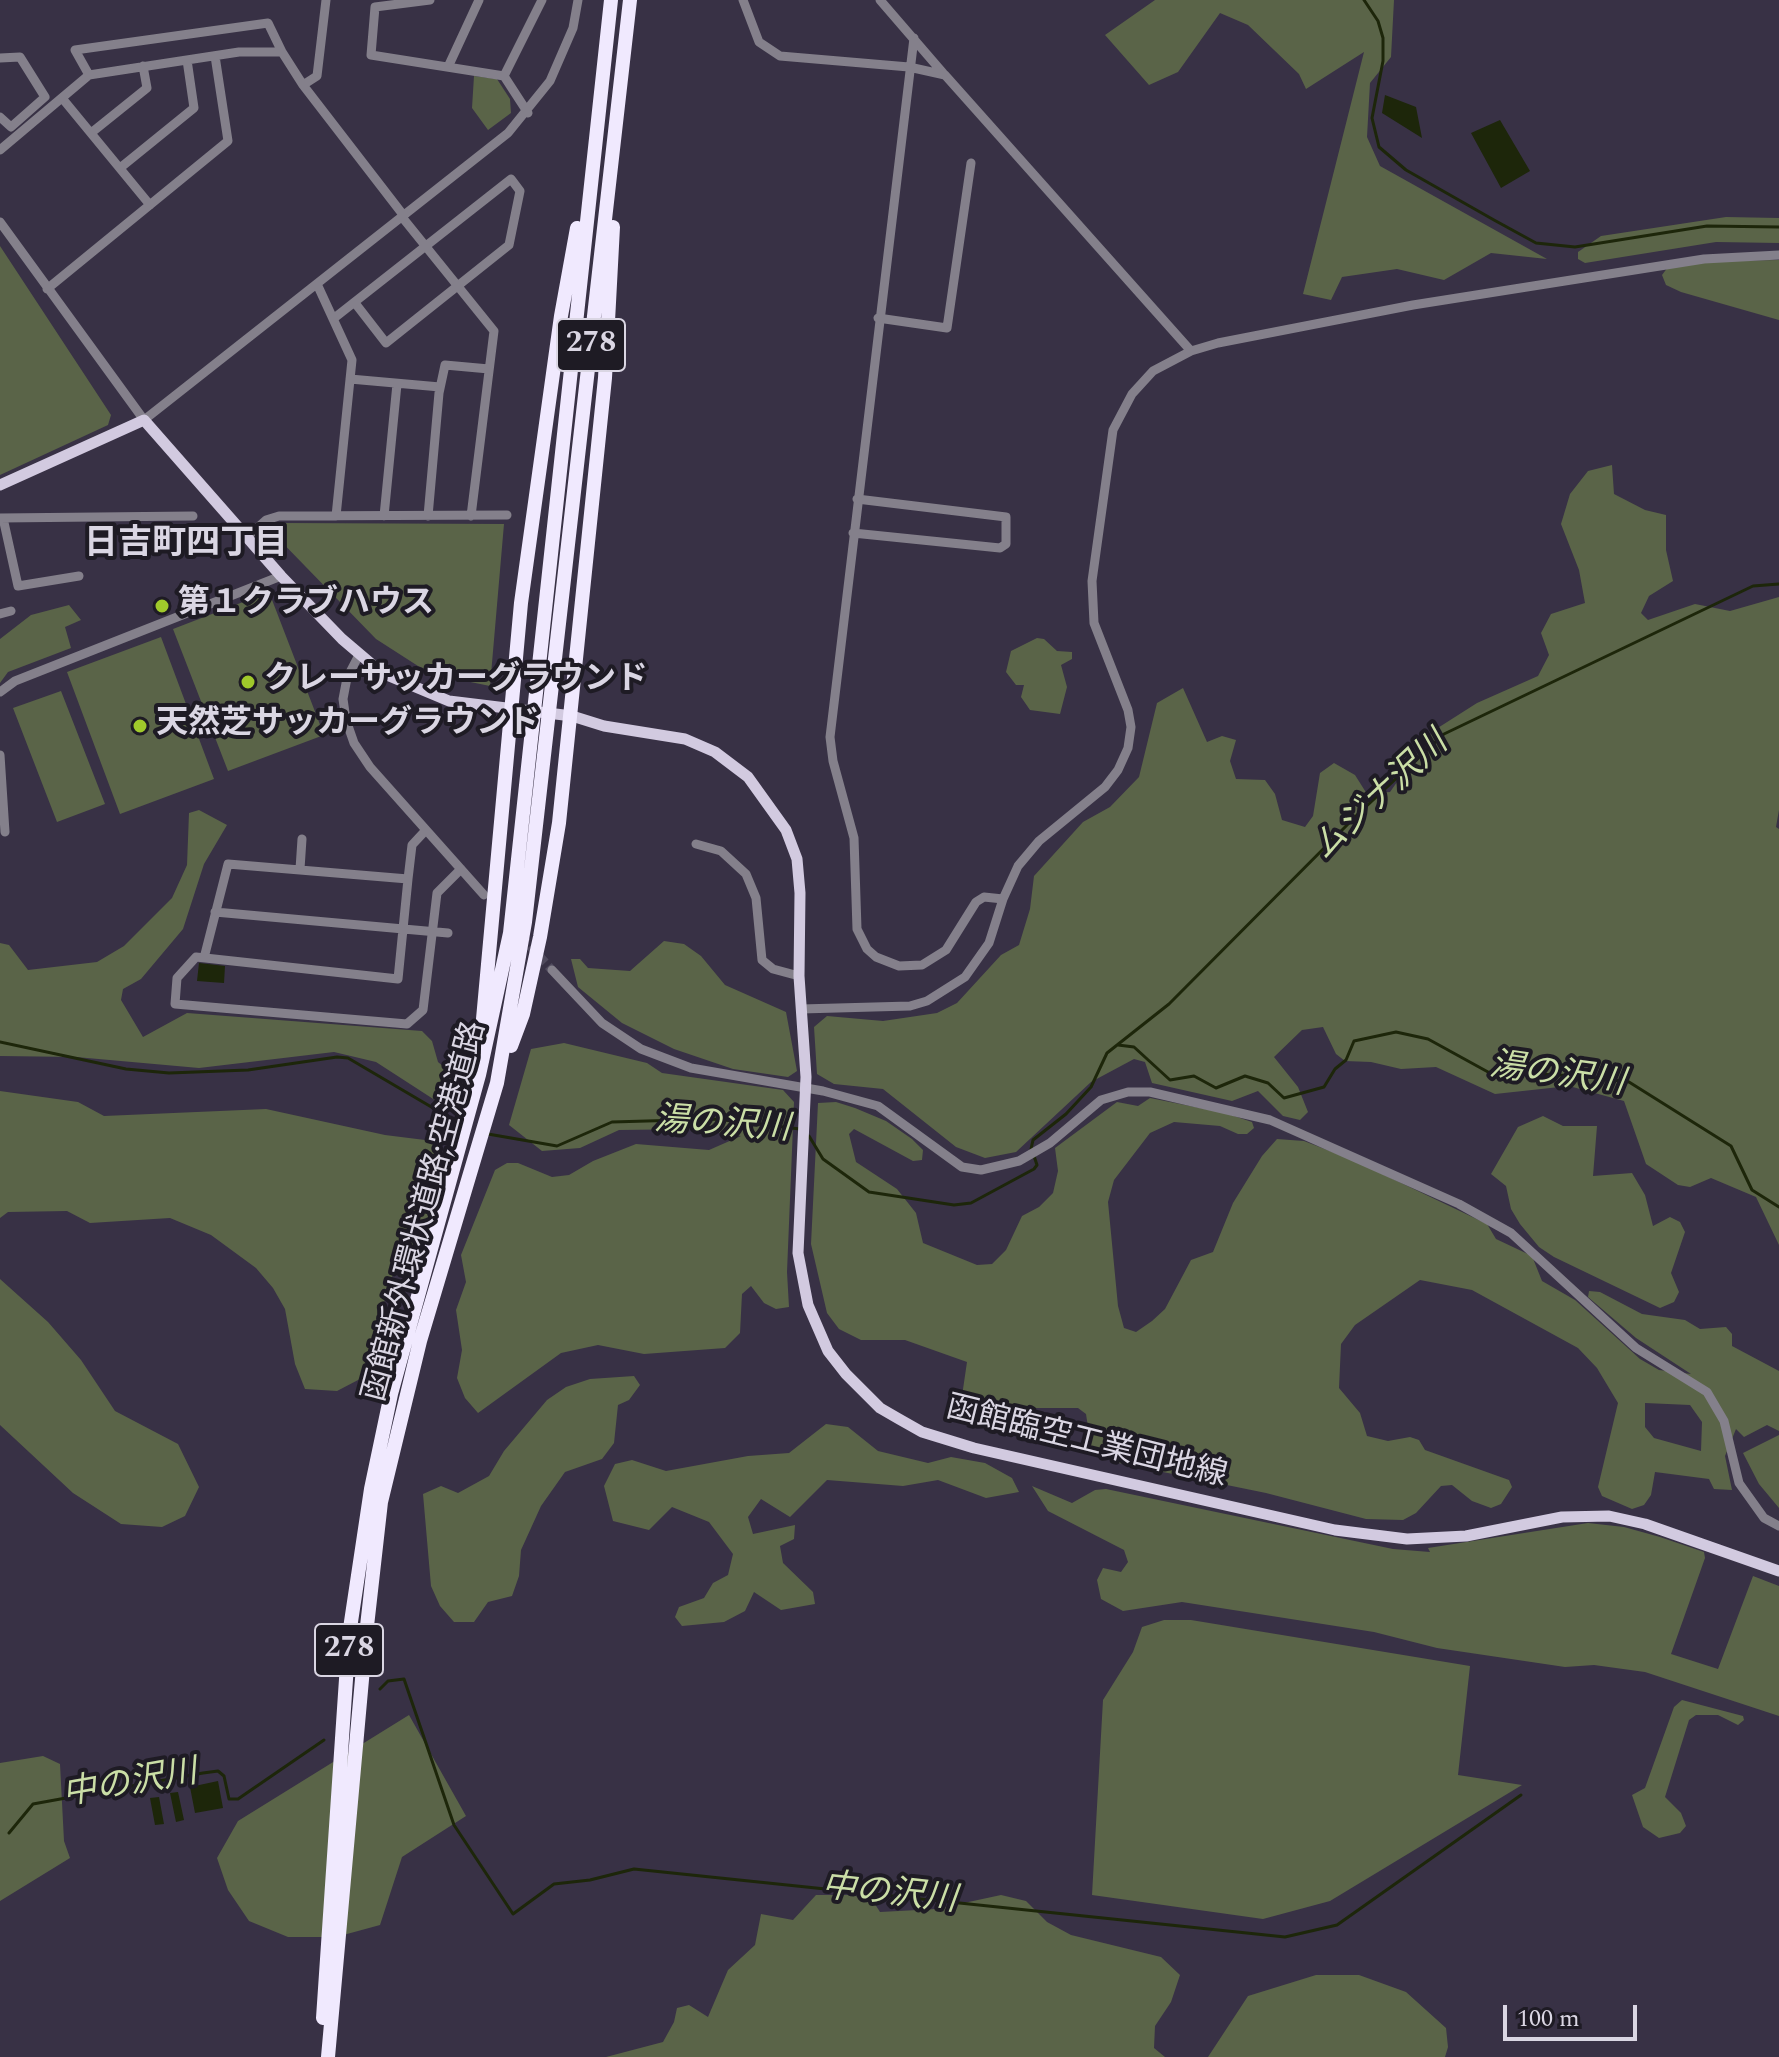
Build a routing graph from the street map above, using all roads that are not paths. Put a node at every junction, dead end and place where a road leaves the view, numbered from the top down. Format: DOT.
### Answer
graph roads {
  1 [pos="326,0"];
  2 [pos="430,0"];
  3 [pos="479,0"];
  4 [pos="542,0"];
  5 [pos="578,0"];
  6 [pos="630,0"];
  7 [pos="743,0"];
  8 [pos="880,0"];
  9 [pos="610,7"];
  10 [pos="914,38"];
  11 [pos="282,52"];
  12 [pos="215,56"];
  13 [pos="0,58"];
  14 [pos="187,60"];
  15 [pos="143,66"];
  16 [pos="448,67"];
  17 [pos="909,67"];
  18 [pos="89,75"];
  19 [pos="621,75"];
  20 [pos="945,75"];
  21 [pos="504,76"];
  22 [pos="303,85"];
  23 [pos="62,98"];
  24 [pos="528,113"];
  25 [pos="0,117"];
  26 [pos="91,133"];
  27 [pos="0,150"];
  28 [pos="971,163"];
  29 [pos="120,168"];
  30 [pos="150,205"];
  31 [pos="403,217"];
  32 [pos="0,222"];
  33 [pos="426,246"];
  34 [pos="1779,255"];
  35 [pos="317,284"];
  36 [pos="458,286"];
  37 [pos="47,289"];
  38 [pos="355,303"];
  39 [pos="878,318"];
  40 [pos="333,319"];
  41 [pos="1191,351"];
  42 [pos="489,369"];
  43 [pos="350,379"];
  44 [pos="397,384"];
  45 [pos="440,387"];
  46 [pos="144,420"];
  47 [pos="0,485"];
  48 [pos="857,499"];
  49 [pos="507,515"];
  50 [pos="193,516"];
  51 [pos="336,516"];
  52 [pos="384,516"];
  53 [pos="428,516"];
  54 [pos="471,516"];
  55 [pos="2,518"];
  56 [pos="853,533"];
  57 [pos="246,538"];
  58 [pos="79,576"];
  59 [pos="281,576"];
  60 [pos="359,655"];
  61 [pos="544,689"];
  62 [pos="0,692"];
  63 [pos="512,711"];
  64 [pos="572,716"];
  65 [pos="539,737"];
  66 [pos="0,755"];
  67 [pos="426,830"];
  68 [pos="5,832"];
  69 [pos="302,839"];
  70 [pos="696,844"];
  71 [pos="300,869"];
  72 [pos="461,869"];
  73 [pos="408,879"];
  74 [pos="484,895"];
  75 [pos="1003,899"];
  76 [pos="215,912"];
  77 [pos="403,931"];
  78 [pos="432,932"];
  79 [pos="448,933"];
  80 [pos="204,958"];
  81 [pos="552,970"];
  82 [pos="799,976"];
  83 [pos="801,1009"];
  84 [pos="484,1041"];
  85 [pos="507,1047"];
  86 [pos="439,1252"];
  87 [pos="1779,1526"];
  88 [pos="1779,1571"];
  89 [pos="320,2057"];
  90 [pos="328,2057"];
  1 -- 22 [label="street"];
  2 -- 16 [label="street"];
  3 -- 16 [label="street"];
  4 -- 21 [label="street"];
  5 -- 24 [label="street"];
  6 -- 19 [label="highway, 函館新外環状道路;空港道路 / 278"];
  7 -- 17 [label="street"];
  8 -- 10 [label="street"];
  9 -- 61 [label="highway, 函館新外環状道路;空港道路 / 278"];
  9 -- 63 [label="highway"];
  10 -- 17 [label="street"];
  10 -- 20 [label="street"];
  11 -- 12 [label="street"];
  11 -- 18 [label="street"];
  11 -- 22 [label="street"];
  12 -- 14 [label="street"];
  12 -- 30 [label="street"];
  13 -- 25 [label="street"];
  14 -- 15 [label="street"];
  14 -- 29 [label="street"];
  15 -- 18 [label="street"];
  15 -- 26 [label="street"];
  16 -- 21 [label="street"];
  17 -- 20 [label="street"];
  17 -- 39 [label="street"];
  18 -- 23 [label="street"];
  19 -- 61 [label="highway, 函館新外環状道路;空港道路 / 278"];
  19 -- 64 [label="highway"];
  20 -- 41 [label="street"];
  21 -- 24 [label="street"];
  22 -- 31 [label="street"];
  23 -- 26 [label="street"];
  23 -- 27 [label="street"];
  24 -- 31 [label="street"];
  26 -- 29 [label="street"];
  28 -- 39 [label="street"];
  29 -- 30 [label="street"];
  30 -- 37 [label="street"];
  31 -- 33 [label="street"];
  31 -- 35 [label="street"];
  32 -- 37 [label="street"];
  33 -- 36 [label="street"];
  33 -- 36 [label="street"];
  33 -- 38 [label="street"];
  34 -- 41 [label="street"];
  35 -- 40 [label="street"];
  35 -- 46 [label="street"];
  36 -- 38 [label="street"];
  36 -- 42 [label="street"];
  37 -- 46 [label="street"];
  38 -- 40 [label="street"];
  39 -- 48 [label="street"];
  40 -- 43 [label="street"];
  41 -- 75 [label="street"];
  42 -- 45 [label="street"];
  42 -- 54 [label="street"];
  43 -- 44 [label="street"];
  43 -- 51 [label="street"];
  44 -- 45 [label="street"];
  44 -- 52 [label="street"];
  45 -- 53 [label="street"];
  46 -- 47 [label="main road"];
  46 -- 57 [label="main road, 函館臨空工業団地線"];
  48 -- 56 [label="street"];
  48 -- 56 [label="street"];
  49 -- 54 [label="street"];
  50 -- 55 [label="street"];
  51 -- 52 [label="street"];
  51 -- 57 [label="street"];
  52 -- 53 [label="street"];
  53 -- 54 [label="street"];
  55 -- 58 [label="street"];
  56 -- 75 [label="street"];
  57 -- 59 [label="main road, 函館臨空工業団地線"];
  59 -- 60 [label="main road, 函館臨空工業団地線"];
  59 -- 62 [label="street"];
  60 -- 63 [label="main road, 函館臨空工業団地線"];
  60 -- 67 [label="street"];
  61 -- 65 [label="highway, 函館新外環状道路;空港道路 / 278"];
  63 -- 64 [label="main road, 函館臨空工業団地線"];
  63 -- 84 [label="highway"];
  64 -- 82 [label="main road, 函館臨空工業団地線"];
  64 -- 85 [label="highway"];
  65 -- 84 [label="highway, 函館新外環状道路;空港道路 / 278"];
  65 -- 85 [label="highway, 函館新外環状道路;空港道路 / 278"];
  66 -- 68 [label="street"];
  67 -- 72 [label="street"];
  67 -- 73 [label="street"];
  69 -- 71 [label="street"];
  70 -- 82 [label="street"];
  71 -- 73 [label="street"];
  71 -- 76 [label="street"];
  72 -- 74 [label="street"];
  72 -- 78 [label="street"];
  73 -- 77 [label="street"];
  75 -- 83 [label="street"];
  76 -- 77 [label="street"];
  76 -- 80 [label="street"];
  77 -- 78 [label="street"];
  77 -- 80 [label="street"];
  78 -- 79 [label="street"];
  78 -- 80 [label="street"];
  81 -- 87 [label="street"];
  82 -- 83 [label="main road, 函館臨空工業団地線"];
  83 -- 88 [label="main road, 函館臨空工業団地線"];
  84 -- 86 [label="highway, 函館新外環状道路;空港道路 / 278"];
  85 -- 86 [label="highway, 函館新外環状道路;空港道路 / 278"];
  86 -- 89 [label="highway, 函館新外環状道路;空港道路 / 278"];
  86 -- 90 [label="highway, 函館新外環状道路;空港道路 / 278"];
}
